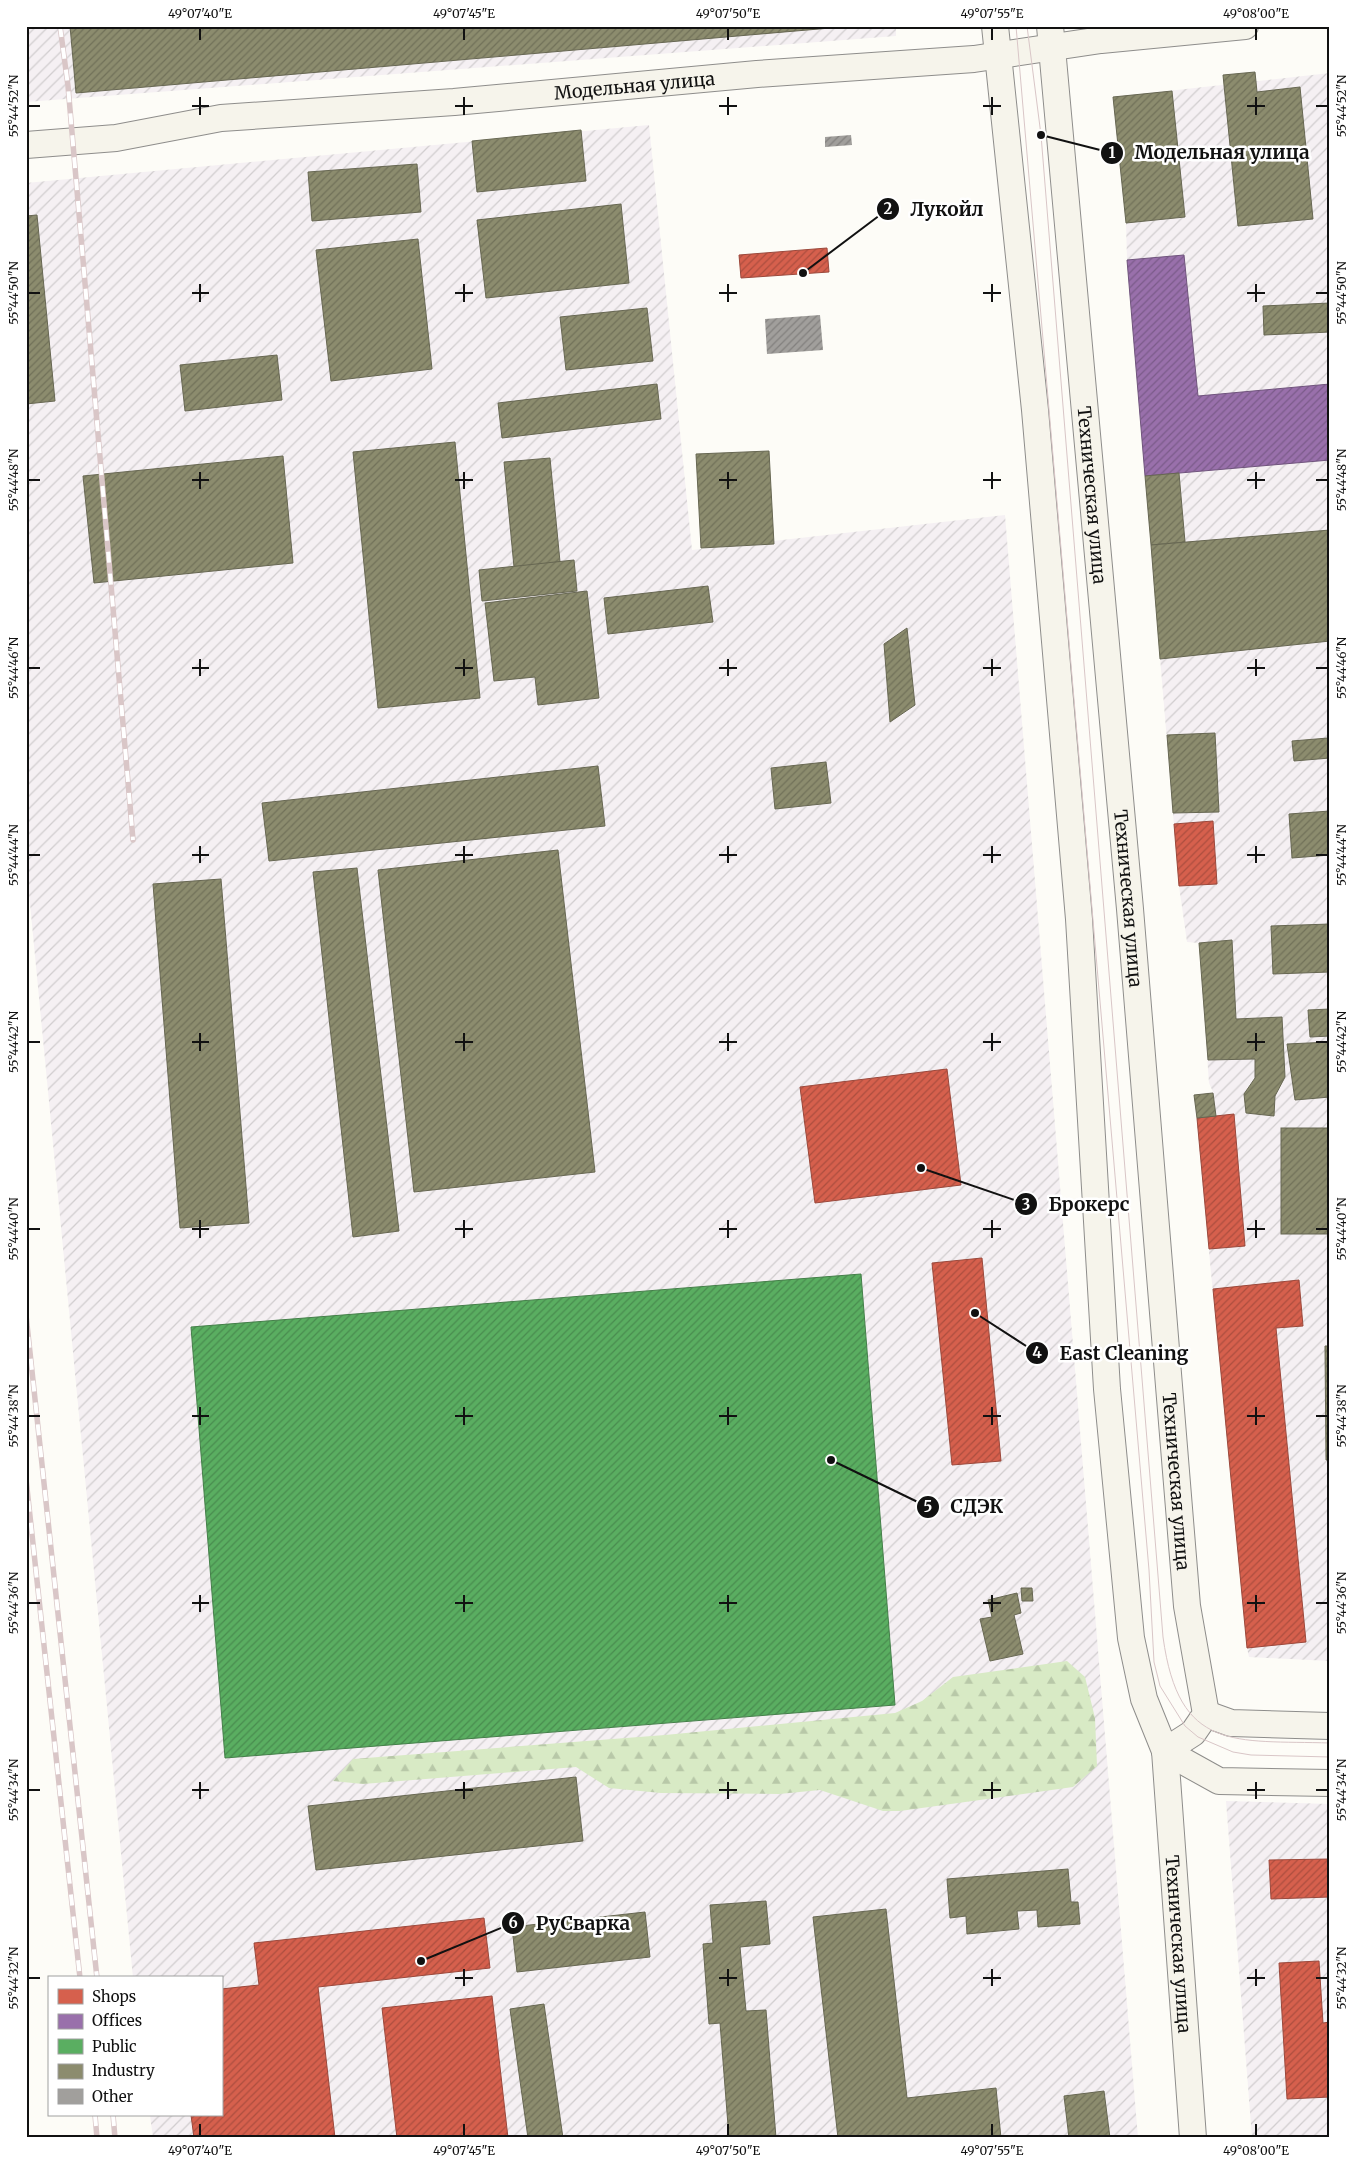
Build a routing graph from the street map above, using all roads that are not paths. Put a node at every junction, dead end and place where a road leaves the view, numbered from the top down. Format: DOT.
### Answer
graph roads {
  1 [pos="995,26"];
  2 [pos="1246,26"];
  3 [pos="1051,37"];
  4 [pos="998,56"];
  5 [pos="26,145"];
  6 [pos="1206,1714"];
  7 [pos="1330,1726"];
  8 [pos="1166,1751"];
  9 [pos="1330,1783"];
  10 [pos="1193,2138"];
  1 -- 4 [label="main road, Техническая улица"];
  2 -- 3 [label="main road, Модельная улица"];
  3 -- 4 [label="main road, Модельная улица"];
  3 -- 6 [label="main road, Техническая улица"];
  4 -- 5 [label="main road, Модельная улица"];
  4 -- 8 [label="main road, Техническая улица"];
  6 -- 7 [label="main road"];
  6 -- 8 [label="main road"];
  8 -- 9 [label="main road"];
  8 -- 10 [label="main road, Техническая улица"];
}
